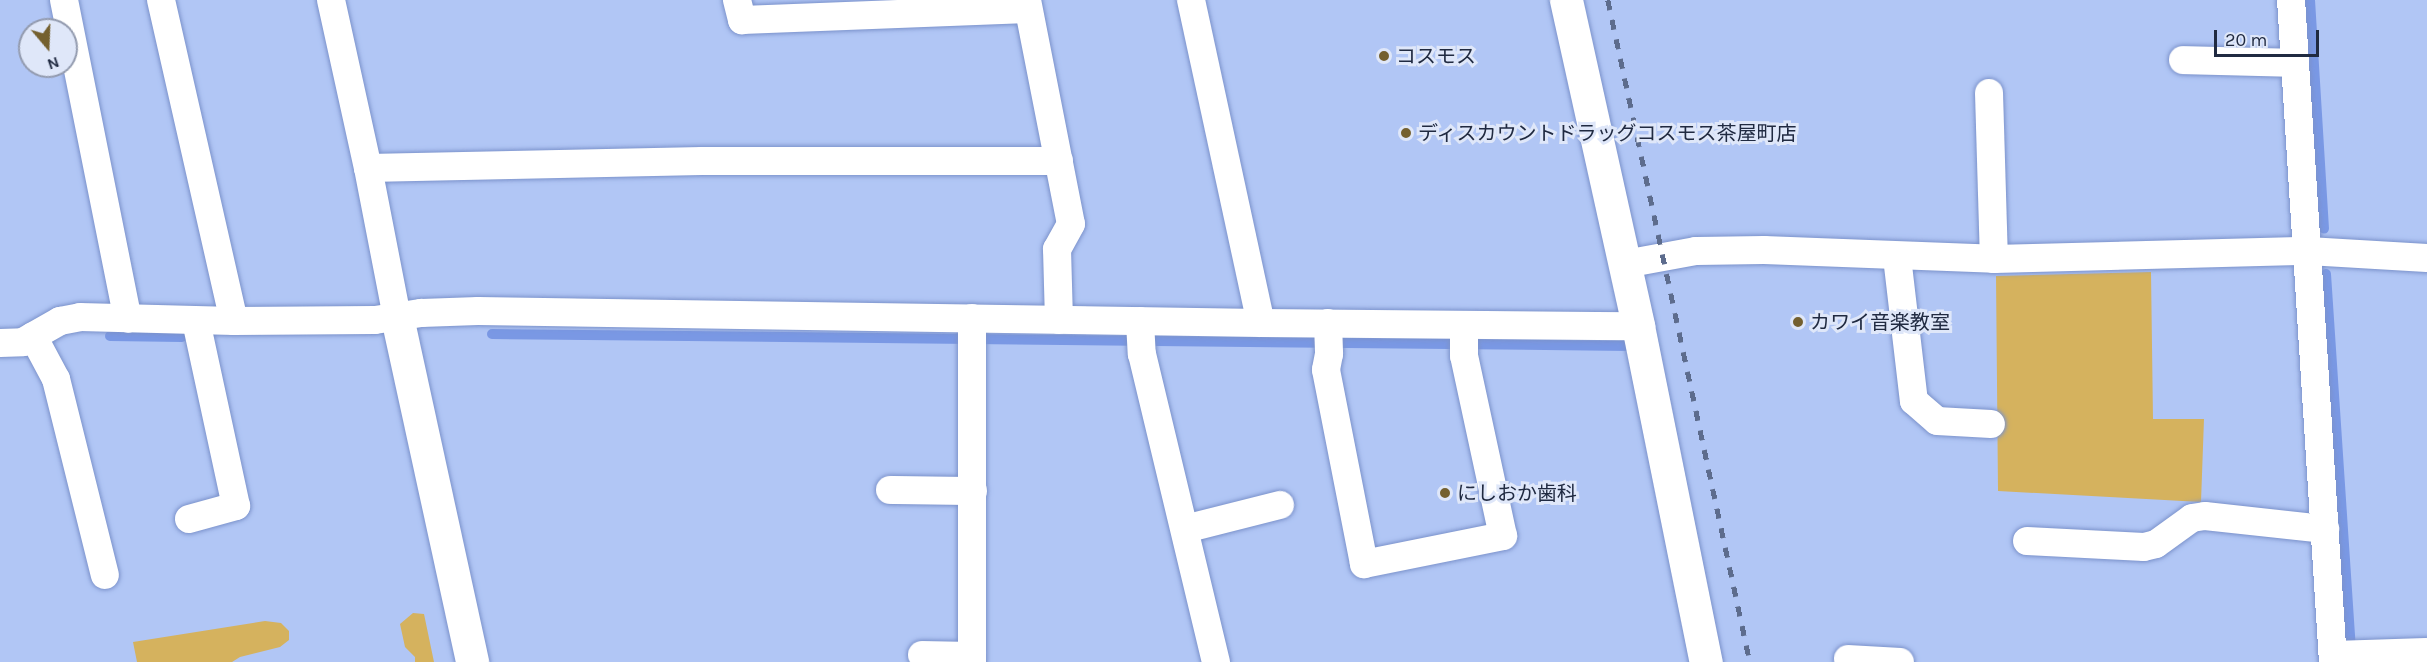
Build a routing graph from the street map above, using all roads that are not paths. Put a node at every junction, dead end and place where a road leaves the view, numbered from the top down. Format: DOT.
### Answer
graph roads {
  1 [pos="64,0"];
  2 [pos="161,0"];
  3 [pos="331,0"];
  4 [pos="737,0"];
  5 [pos="1191,0"];
  6 [pos="1566,0"];
  7 [pos="2290,0"];
  8 [pos="1027,4"];
  9 [pos="2183,60"];
  10 [pos="2295,63"];
  11 [pos="1989,93"];
  12 [pos="1059,161"];
  13 [pos="368,168"];
  14 [pos="2308,251"];
  15 [pos="1897,257"];
  16 [pos="2427,258"];
  17 [pos="1994,259"];
  18 [pos="1625,264"];
  19 [pos="397,317"];
  20 [pos="128,319"];
  21 [pos="1059,320"];
  22 [pos="196,321"];
  23 [pos="234,321"];
  24 [pos="1261,323"];
  25 [pos="1638,326"];
  26 [pos="973,333"];
  27 [pos="1140,335"];
  28 [pos="33,336"];
  29 [pos="1328,336"];
  30 [pos="1464,339"];
  31 [pos="0,343"];
  32 [pos="1991,424"];
  33 [pos="890,490"];
  34 [pos="973,491"];
  35 [pos="1280,505"];
  36 [pos="189,519"];
  37 [pos="1185,529"];
  38 [pos="2325,529"];
  39 [pos="2027,541"];
  40 [pos="105,575"];
  41 [pos="2427,652"];
  42 [pos="922,656"];
  43 [pos="2342,657"];
  44 [pos="972,659"];
  45 [pos="1848,659"];
  46 [pos="472,662"];
  47 [pos="1216,662"];
  48 [pos="1706,662"];
  49 [pos="1900,662"];
  1 -- 20 [label="street"];
  2 -- 23 [label="street"];
  3 -- 13 [label="street"];
  4 -- 8 [label="street"];
  5 -- 24 [label="street"];
  6 -- 18 [label="street"];
  7 -- 10 [label="street"];
  8 -- 12 [label="street"];
  9 -- 10 [label="street"];
  10 -- 14 [label="street"];
  11 -- 17 [label="street"];
  12 -- 13 [label="street"];
  12 -- 21 [label="street"];
  13 -- 19 [label="street"];
  14 -- 16 [label="street"];
  14 -- 17 [label="street"];
  14 -- 38 [label="street"];
  15 -- 17 [label="street"];
  15 -- 18 [label="street"];
  15 -- 32 [label="street"];
  18 -- 25 [label="street"];
  19 -- 23 [label="street"];
  19 -- 26 [label="street"];
  19 -- 46 [label="street"];
  20 -- 22 [label="street"];
  20 -- 28 [label="street"];
  21 -- 26 [label="street"];
  21 -- 27 [label="street"];
  22 -- 23 [label="street"];
  22 -- 36 [label="street"];
  24 -- 27 [label="street"];
  24 -- 29 [label="street"];
  25 -- 30 [label="street"];
  25 -- 48 [label="street"];
  26 -- 34 [label="street"];
  27 -- 37 [label="street"];
  28 -- 31 [label="street"];
  28 -- 40 [label="street"];
  29 -- 30 [label="street"];
  29 -- 30 [label="street"];
  33 -- 34 [label="street"];
  34 -- 44 [label="street"];
  35 -- 37 [label="street"];
  37 -- 47 [label="street"];
  38 -- 39 [label="street"];
  38 -- 43 [label="street"];
  41 -- 43 [label="street"];
  42 -- 44 [label="street"];
  45 -- 49 [label="street"];
}
